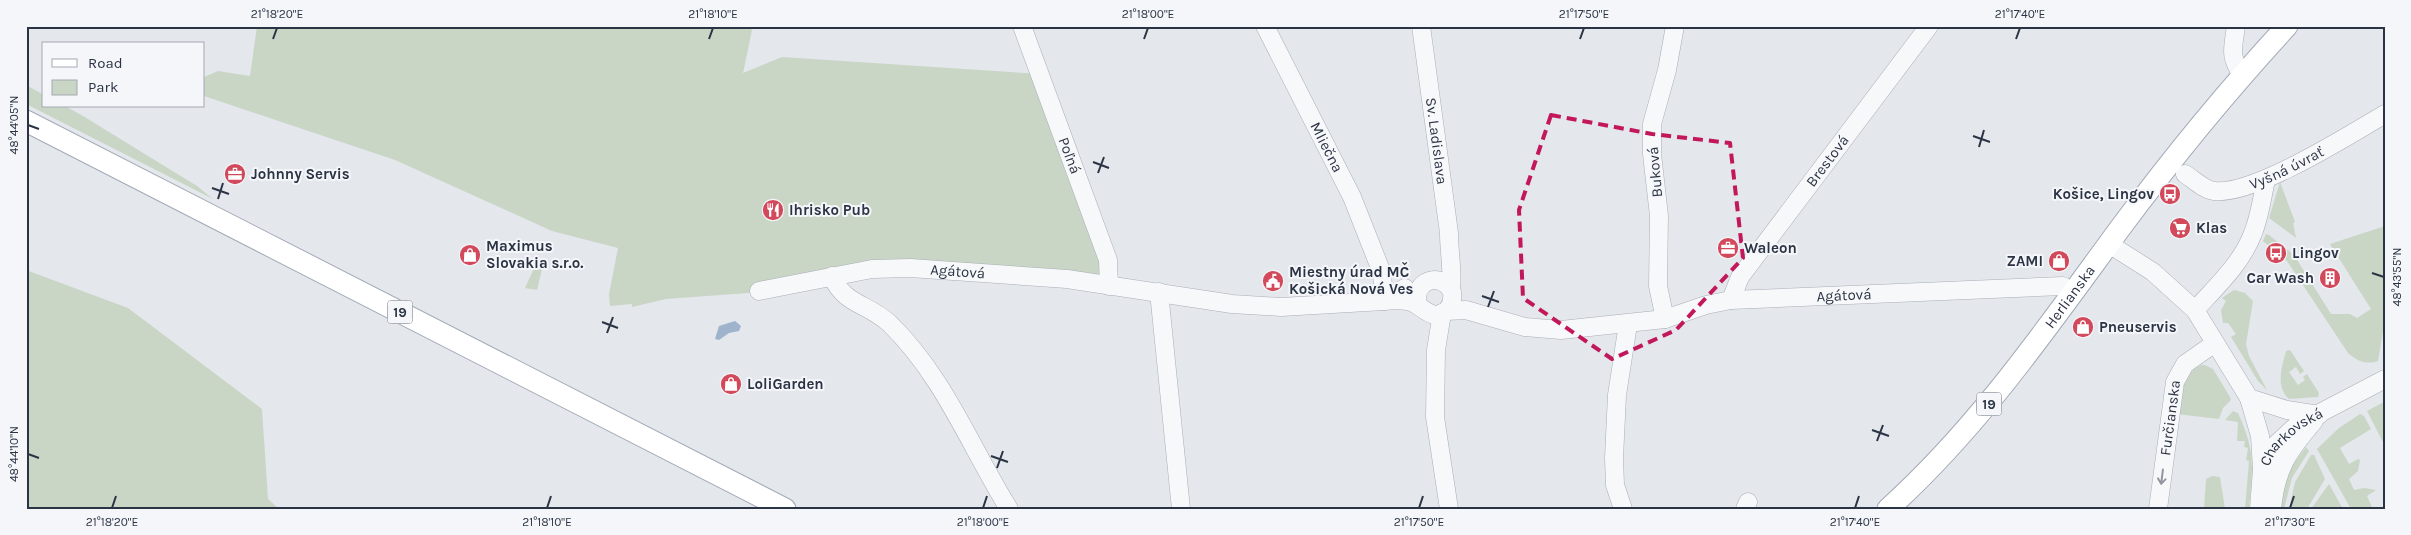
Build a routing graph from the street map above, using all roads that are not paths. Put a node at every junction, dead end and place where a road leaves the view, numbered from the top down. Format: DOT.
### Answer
graph roads {
  1 [pos="1022,26"];
  2 [pos="1265,26"];
  3 [pos="1421,26"];
  4 [pos="1675,26"];
  5 [pos="1929,26"];
  6 [pos="2236,26"];
  7 [pos="2287,26"];
  8 [pos="2242,75"];
  9 [pos="2385,114"];
  10 [pos="26,122"];
  11 [pos="2185,174"];
  12 [pos="2266,180"];
  13 [pos="2109,244"];
  14 [pos="1449,257"];
  15 [pos="1382,273"];
  16 [pos="832,276"];
  17 [pos="1429,281"];
  18 [pos="1109,286"];
  19 [pos="2063,286"];
  20 [pos="1405,288"];
  21 [pos="759,291"];
  22 [pos="1158,292"];
  23 [pos="1731,300"];
  24 [pos="1384,301"];
  25 [pos="1448,303"];
  26 [pos="1421,308"];
  27 [pos="2196,310"];
  28 [pos="1665,319"];
  29 [pos="1628,324"];
  30 [pos="2215,343"];
  31 [pos="1436,350"];
  32 [pos="2385,379"];
  33 [pos="2249,398"];
  34 [pos="2273,406"];
  35 [pos="2320,415"];
  36 [pos="2256,418"];
  37 [pos="2302,435"];
  38 [pos="2283,437"];
  39 [pos="2282,465"];
  40 [pos="2262,469"];
  41 [pos="785,509"];
  42 [pos="1009,509"];
  43 [pos="1181,509"];
  44 [pos="1449,509"];
  45 [pos="1623,509"];
  46 [pos="1888,509"];
  47 [pos="2158,509"];
  48 [pos="2259,509"];
  49 [pos="2272,509"];
  1 -- 18 [label="street, Poľná"];
  2 -- 15 [label="street, Mliečna"];
  3 -- 14 [label="street, Sv. Ladislava"];
  4 -- 28 [label="street, Buková"];
  5 -- 23 [label="street, Brestová"];
  6 -- 8 [label="street"];
  7 -- 8 [label="main road, Herlianska / 19"];
  8 -- 13 [label="main road, Herlianska / 19"];
  9 -- 12 [label="street, Vyšná úvrať"];
  10 -- 41 [label="main road, 19"];
  11 -- 12 [label="street, Vyšná úvrať"];
  12 -- 27 [label="street"];
  13 -- 27 [label="street"];
  13 -- 46 [label="main road, Herlianska / 19"];
  14 -- 17 [label="street"];
  14 -- 25 [label="street, Sv. Ladislava"];
  15 -- 20 [label="street"];
  15 -- 24 [label="street, Mliečna"];
  16 -- 18 [label="street, Agátová"];
  16 -- 21 [label="street, Agátová"];
  16 -- 42 [label="street"];
  17 -- 20 [label="street"];
  17 -- 25 [label="street"];
  17 -- 26 [label="street"];
  18 -- 22 [label="street, Agátová"];
  19 -- 23 [label="street, Agátová"];
  20 -- 24 [label="street"];
  22 -- 24 [label="street, Agátová"];
  22 -- 43 [label="street"];
  23 -- 28 [label="street, Agátová"];
  24 -- 26 [label="street, Agátová"];
  25 -- 26 [label="street"];
  25 -- 29 [label="street, Agátová"];
  25 -- 31 [label="street, Sv. Ladislava"];
  26 -- 31 [label="street"];
  27 -- 30 [label="street"];
  28 -- 29 [label="street, Agátová"];
  29 -- 45 [label="street"];
  30 -- 33 [label="street"];
  30 -- 47 [label="street, Furčianska, one-way"];
  31 -- 44 [label="street"];
  32 -- 35 [label="street"];
  33 -- 34 [label="street"];
  33 -- 36 [label="street"];
  34 -- 35 [label="street"];
  34 -- 38 [label="street"];
  35 -- 37 [label="street, Charkovská"];
  35 -- 38 [label="street, Charkovská"];
  36 -- 38 [label="street"];
  36 -- 40 [label="street"];
  37 -- 38 [label="street"];
  37 -- 39 [label="street, Charkovská"];
  38 -- 39 [label="street"];
  38 -- 40 [label="street, Charkovská"];
  39 -- 49 [label="street, Charkovská"];
  40 -- 48 [label="street, Charkovská"];
}
